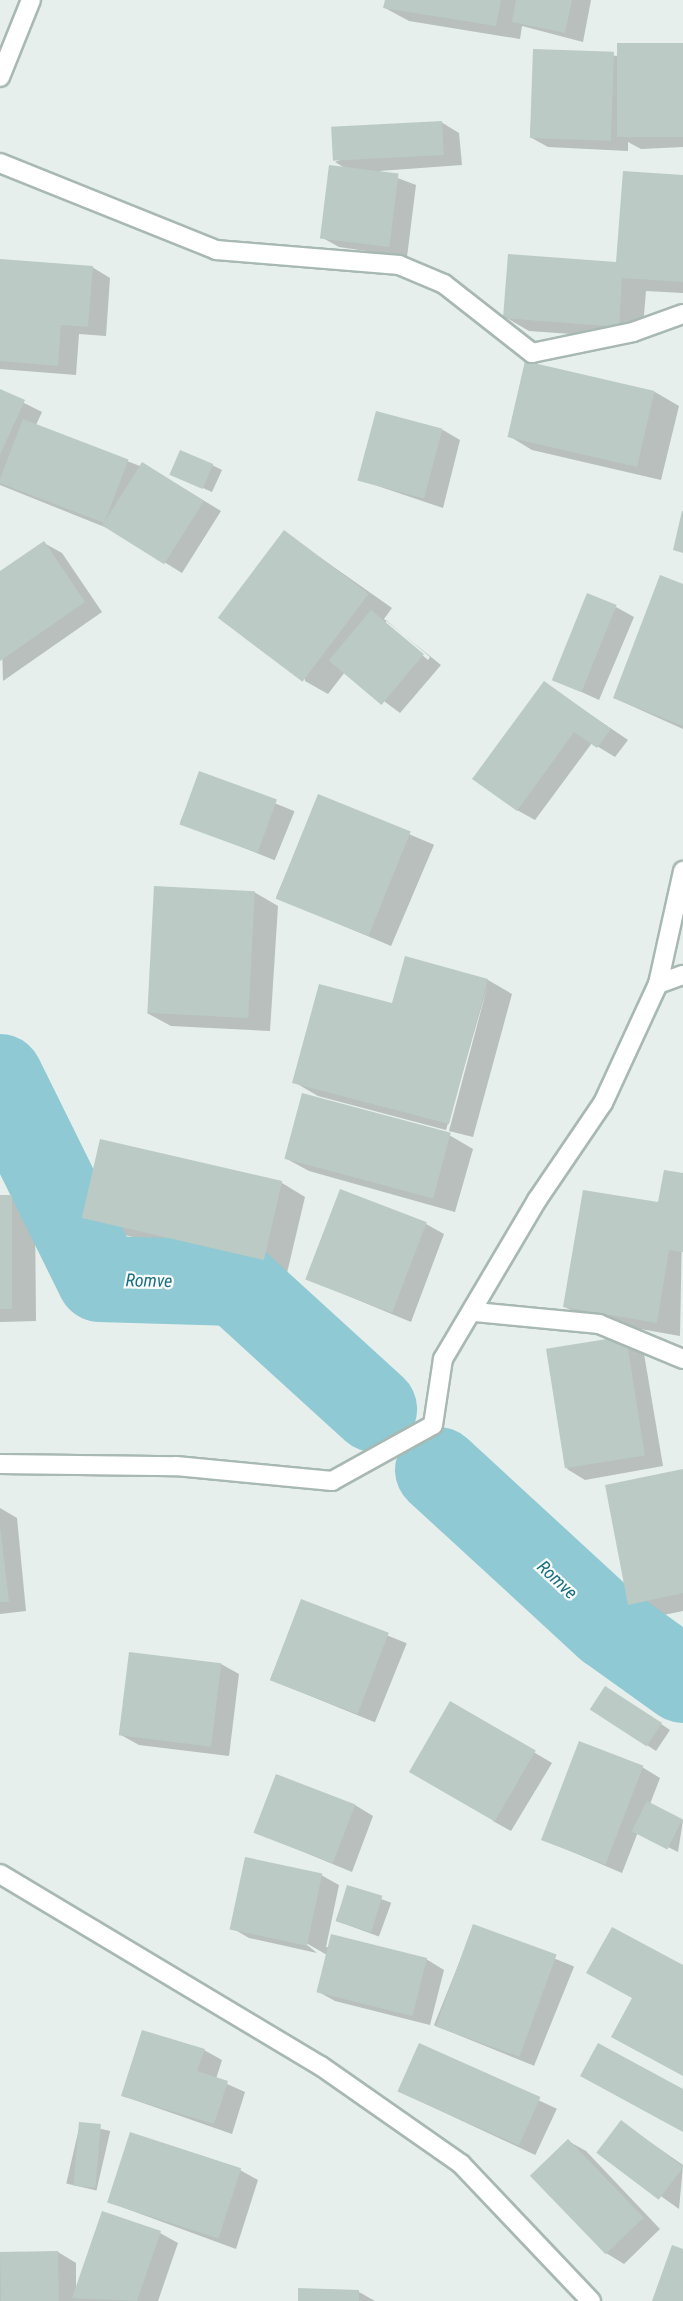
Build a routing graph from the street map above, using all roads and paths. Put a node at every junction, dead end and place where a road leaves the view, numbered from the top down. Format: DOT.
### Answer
graph roads {
  1 [pos="30,0"];
  2 [pos="0,77"];
  3 [pos="0,163"];
  4 [pos="683,314"];
  5 [pos="683,871"];
  6 [pos="683,975"];
  7 [pos="658,984"];
  8 [pos="475,1312"];
  9 [pos="683,1359"];
  10 [pos="0,1464"];
  11 [pos="0,1874"];
  12 [pos="591,2301"];
  1 -- 2 [label="street"];
  3 -- 4 [label="street"];
  5 -- 7 [label="street"];
  6 -- 7 [label="street"];
  7 -- 8 [label="street"];
  8 -- 9 [label="street"];
  8 -- 10 [label="street"];
  11 -- 12 [label="street"];
}
